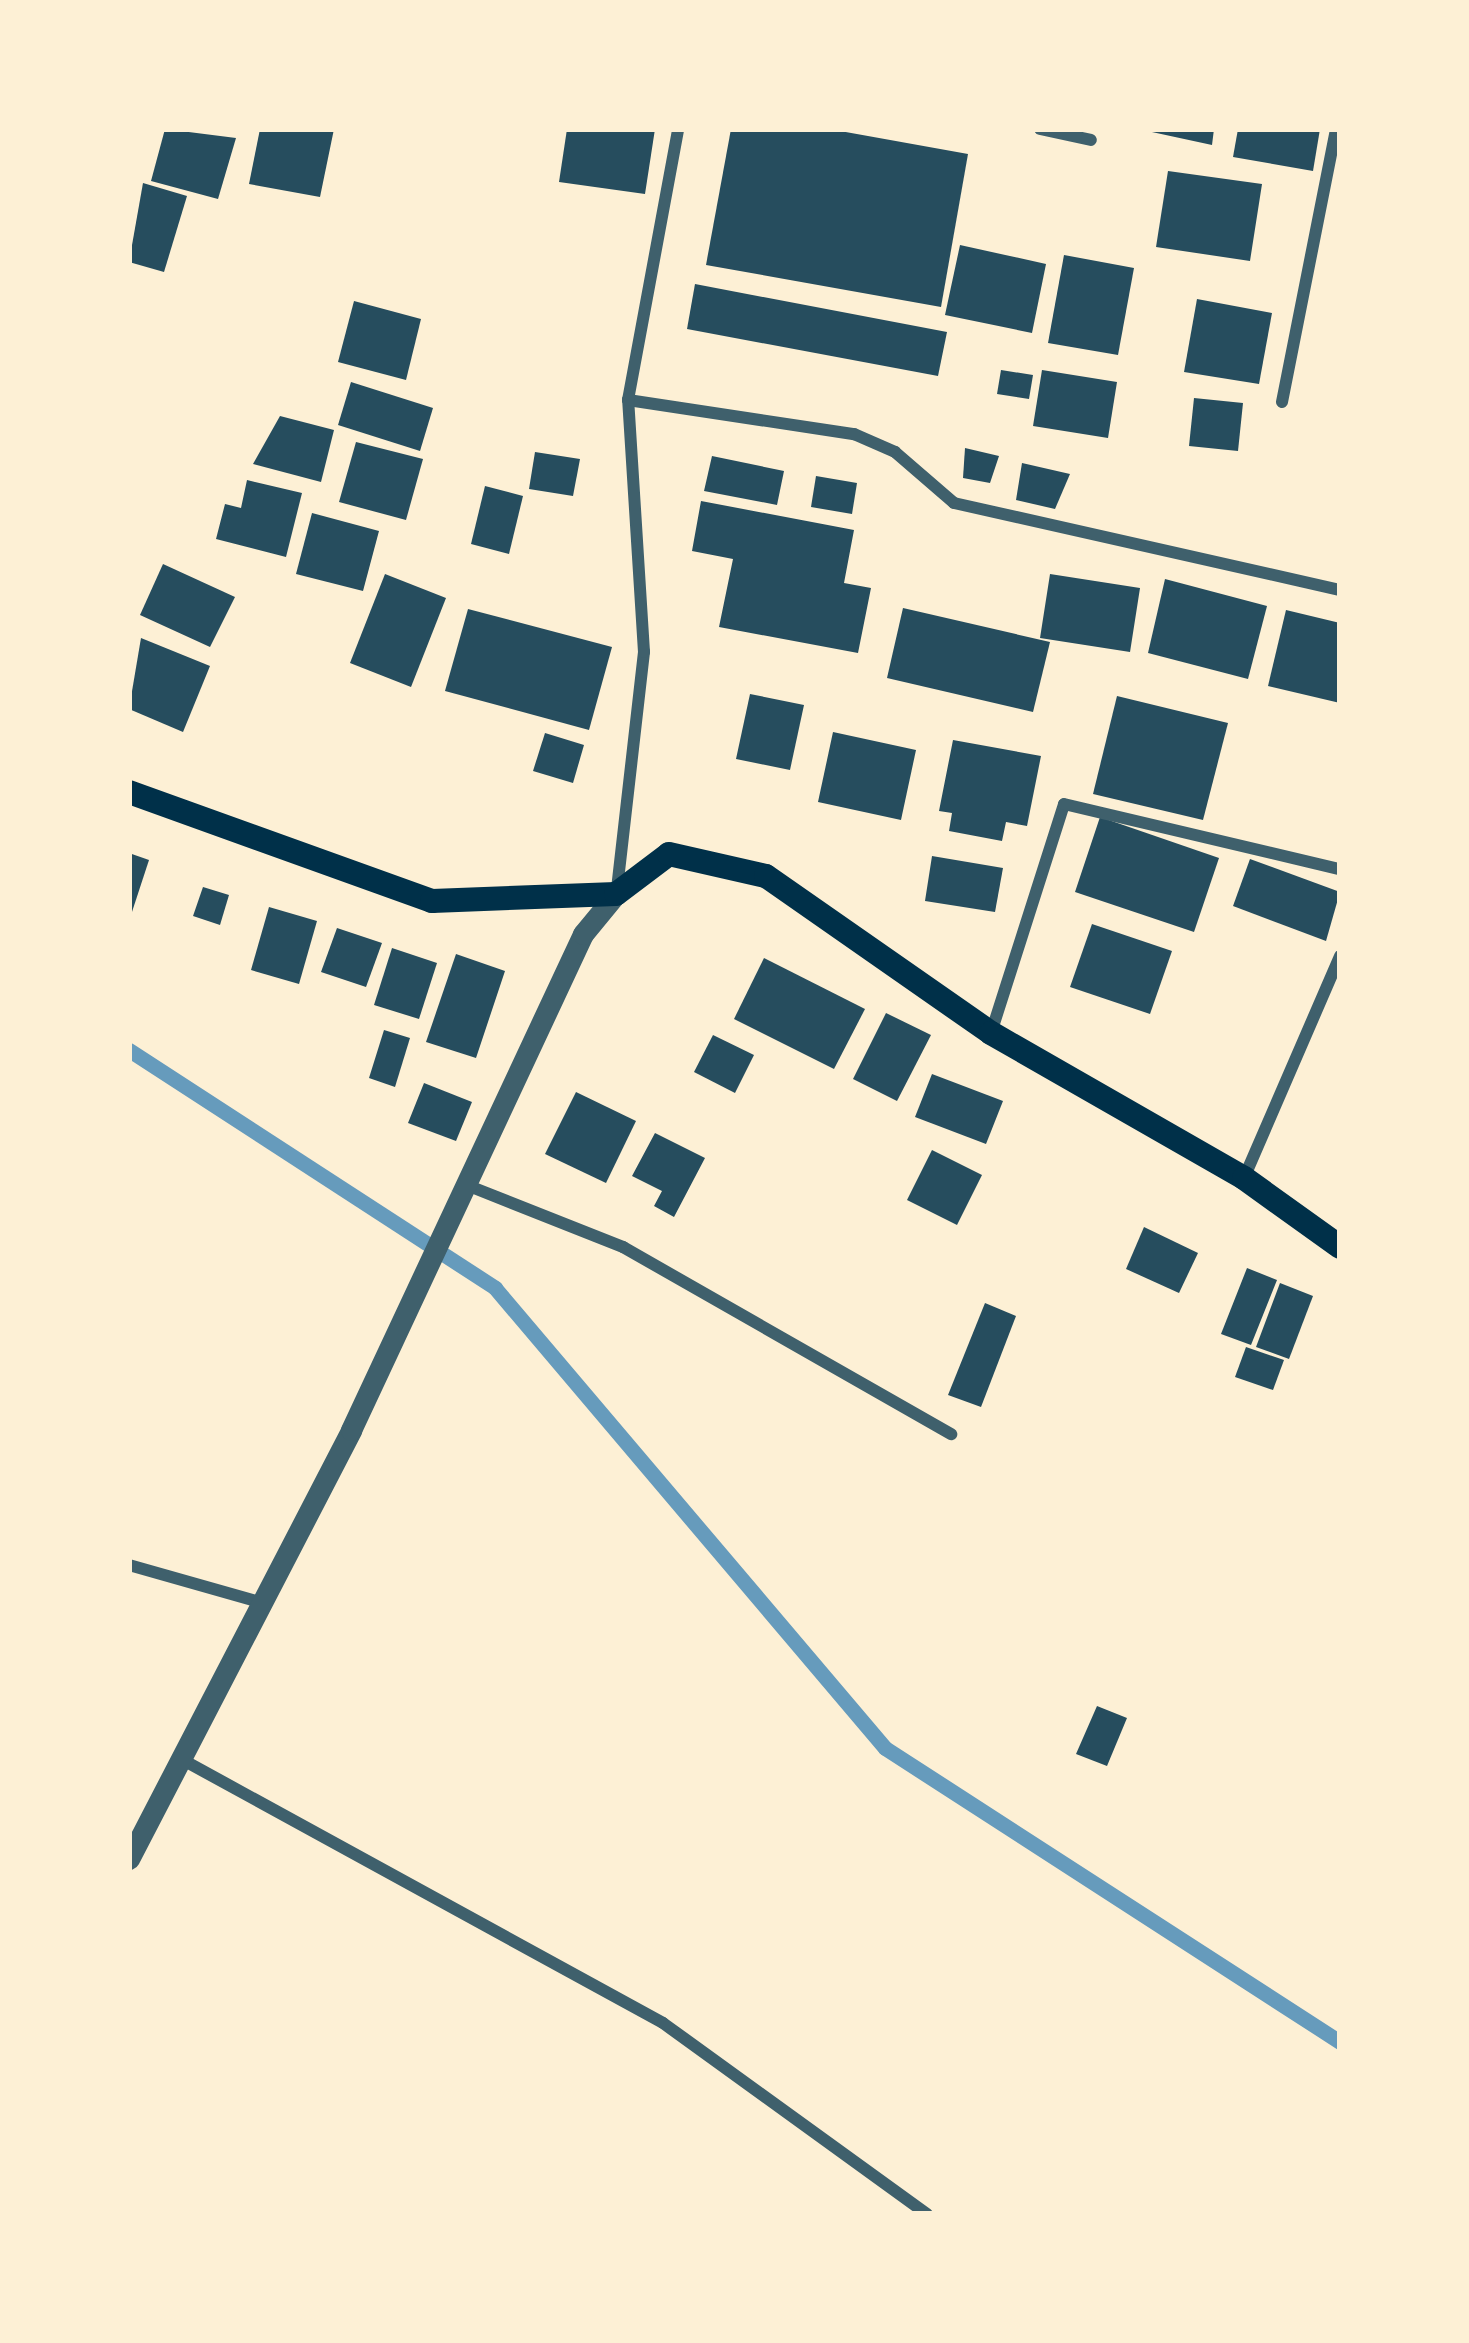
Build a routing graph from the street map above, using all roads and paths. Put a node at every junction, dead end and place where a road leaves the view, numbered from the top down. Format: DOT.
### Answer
graph roads {
  1 [pos="678,129"];
  2 [pos="1040,129"];
  3 [pos="1336,129"];
  4 [pos="1091,140"];
  5 [pos="628,400"];
  6 [pos="1282,402"];
  7 [pos="1340,590"];
  8 [pos="129,792"];
  9 [pos="1340,869"];
  10 [pos="616,894"];
  11 [pos="1340,956"];
  12 [pos="1333,991"];
  13 [pos="991,1033"];
  14 [pos="1244,1178"];
  15 [pos="469,1186"];
  16 [pos="1340,1247"];
  17 [pos="951,1435"];
  18 [pos="129,1565"];
  19 [pos="264,1604"];
  20 [pos="182,1760"];
  21 [pos="129,1859"];
  22 [pos="927,2214"];
  1 -- 5 [label="street"];
  2 -- 4 [label="street"];
  3 -- 6 [label="street"];
  5 -- 7 [label="street"];
  5 -- 10 [label="street"];
  8 -- 10 [label="main road"];
  9 -- 13 [label="street"];
  10 -- 13 [label="main road"];
  10 -- 15 [label="street"];
  11 -- 12 [label="street"];
  12 -- 14 [label="street"];
  13 -- 14 [label="main road"];
  14 -- 16 [label="main road"];
  15 -- 17 [label="street"];
  15 -- 19 [label="street"];
  18 -- 19 [label="street"];
  19 -- 20 [label="street"];
  20 -- 21 [label="street"];
  20 -- 22 [label="street"];
}
